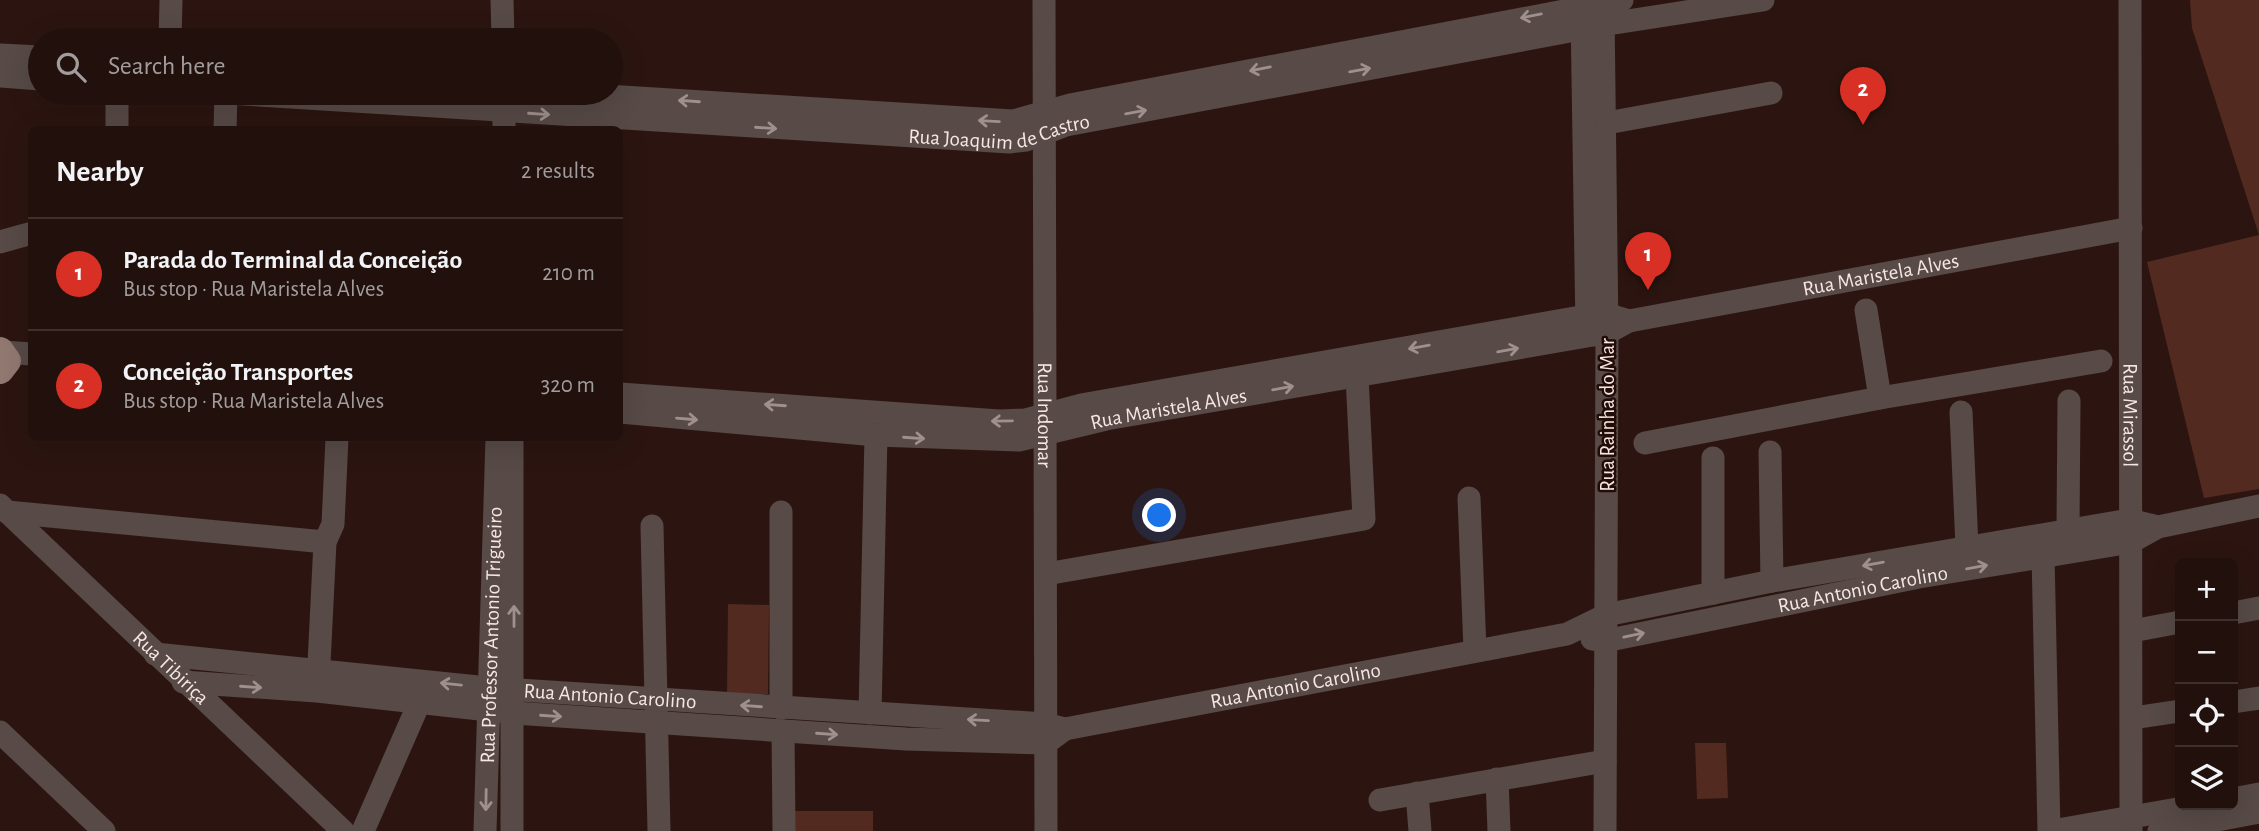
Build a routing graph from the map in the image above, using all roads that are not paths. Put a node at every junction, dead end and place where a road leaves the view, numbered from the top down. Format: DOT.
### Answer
graph roads {
  1 [pos="171,0"];
  2 [pos="502,0"];
  3 [pos="1044,0"];
  4 [pos="1763,0"];
  5 [pos="2130,0"];
  6 [pos="1597,9"];
  7 [pos="170,28"];
  8 [pos="503,28"];
  9 [pos="0,55"];
  10 [pos="28,56"];
  11 [pos="0,76"];
  12 [pos="28,78"];
  13 [pos="1771,93"];
  14 [pos="623,97"];
  15 [pos="117,105"];
  16 [pos="226,105"];
  17 [pos="419,105"];
  18 [pos="504,111"];
  19 [pos="1044,122"];
  20 [pos="1607,123"];
  21 [pos="117,126"];
  22 [pos="225,126"];
  23 [pos="2131,229"];
  24 [pos="28,234"];
  25 [pos="0,242"];
  26 [pos="1866,310"];
  27 [pos="1597,325"];
  28 [pos="2101,361"];
  29 [pos="1357,376"];
  30 [pos="623,394"];
  31 [pos="1881,398"];
  32 [pos="2069,401"];
  33 [pos="623,412"];
  34 [pos="1961,412"];
  35 [pos="1045,424"];
  36 [pos="876,435"];
  37 [pos="337,441"];
  38 [pos="497,441"];
  39 [pos="512,441"];
  40 [pos="1645,443"];
  41 [pos="1770,452"];
  42 [pos="1713,458"];
  43 [pos="1469,498"];
  44 [pos="2259,506"];
  45 [pos="4,509"];
  46 [pos="781,512"];
  47 [pos="652,526"];
  48 [pos="2068,530"];
  49 [pos="2130,531"];
  50 [pos="325,542"];
  51 [pos="1967,547"];
  52 [pos="2043,554"];
  53 [pos="1917,567"];
  54 [pos="1046,574"];
  55 [pos="1772,581"];
  56 [pos="1713,593"];
  57 [pos="2259,608"];
  58 [pos="2238,612"];
  59 [pos="1606,615"];
  60 [pos="2175,623"];
  61 [pos="2132,631"];
  62 [pos="1567,634"];
  63 [pos="1605,641"];
  64 [pos="1475,650"];
  65 [pos="155,654"];
  66 [pos="318,680"];
  67 [pos="183,682"];
  68 [pos="514,690"];
  69 [pos="2259,698"];
  70 [pos="488,699"];
  71 [pos="655,699"];
  72 [pos="420,701"];
  73 [pos="2238,701"];
  74 [pos="781,708"];
  75 [pos="2175,712"];
  76 [pos="514,713"];
  77 [pos="870,713"];
  78 [pos="2133,718"];
  79 [pos="656,724"];
  80 [pos="905,727"];
  81 [pos="783,731"];
  82 [pos="0,732"];
  83 [pos="1052,732"];
  84 [pos="1605,761"];
  85 [pos="1497,779"];
  86 [pos="1418,793"];
  87 [pos="2259,794"];
  88 [pos="2238,798"];
  89 [pos="1380,800"];
  90 [pos="2182,810"];
  91 [pos="2259,812"];
  92 [pos="2131,824"];
  93 [pos="104,831"];
  94 [pos="343,831"];
  95 [pos="363,831"];
  96 [pos="485,831"];
  97 [pos="512,831"];
  98 [pos="659,831"];
  99 [pos="784,831"];
  100 [pos="1046,831"];
  101 [pos="1420,831"];
  102 [pos="1499,831"];
  103 [pos="1605,831"];
  104 [pos="2051,831"];
  105 [pos="2160,831"];
  1 -- 7 [label="street"];
  2 -- 8 [label="street"];
  3 -- 19 [label="street, Rua Indomar"];
  4 -- 6 [label="street, Rua Joaquim de Castro"];
  5 -- 23 [label="street, Rua Mirassol"];
  6 -- 19 [label="street, Rua Joaquim de Castro"];
  6 -- 20 [label="street, Rua Rainha do Mar"];
  6 -- 27 [label="street, Rua Rainha do Mar"];
  9 -- 10 [label="street"];
  11 -- 12 [label="street"];
  13 -- 20 [label="street"];
  19 -- 14 [label="street, Rua Joaquim de Castro, one-way"];
  15 -- 21 [label="street"];
  16 -- 22 [label="street"];
  17 -- 18 [label="street, Rua Joaquim de Castro"];
  18 -- 19 [label="street, Rua Joaquim de Castro, one-way"];
  19 -- 35 [label="street, Rua Indomar"];
  20 -- 27 [label="street, Rua Rainha do Mar"];
  23 -- 27 [label="street, Rua Maristela Alves"];
  23 -- 49 [label="street, Rua Mirassol"];
  24 -- 25 [label="street"];
  26 -- 31 [label="street"];
  29 -- 27 [label="street, Rua Maristela Alves, one-way"];
  27 -- 35 [label="street, Rua Maristela Alves, one-way"];
  27 -- 59 [label="street, Rua Rainha do Mar"];
  28 -- 31 [label="street"];
  35 -- 29 [label="street, Rua Maristela Alves, one-way"];
  29 -- 54 [label="street"];
  35 -- 30 [label="street, Rua Maristela Alves, one-way"];
  31 -- 40 [label="street"];
  32 -- 48 [label="street"];
  33 -- 36 [label="street, Rua Maristela Alves, one-way"];
  34 -- 51 [label="street"];
  36 -- 35 [label="street, Rua Maristela Alves, one-way"];
  35 -- 54 [label="street, Rua Indomar"];
  36 -- 77 [label="street"];
  37 -- 50 [label="street"];
  38 -- 70 [label="street, Rua Professor Antonio Trigueiro"];
  68 -- 39 [label="street, Rua Professor Antonio Trigueiro, one-way"];
  41 -- 55 [label="street"];
  42 -- 56 [label="street"];
  43 -- 64 [label="street"];
  44 -- 49 [label="street, Rua Antonio Carolino"];
  45 -- 50 [label="street"];
  45 -- 65 [label="street, Rua Tibiriça"];
  46 -- 74 [label="street"];
  47 -- 71 [label="street"];
  48 -- 49 [label="street, Rua Antonio Carolino"];
  48 -- 51 [label="street, Rua Antonio Carolino"];
  49 -- 52 [label="street, Rua Antonio Carolino"];
  49 -- 61 [label="street, Rua Mirassol"];
  50 -- 66 [label="street"];
  51 -- 53 [label="street, Rua Antonio Carolino"];
  53 -- 52 [label="street, Rua Antonio Carolino, one-way"];
  52 -- 104 [label="street"];
  53 -- 55 [label="street, Rua Antonio Carolino, one-way"];
  63 -- 53 [label="street, Rua Antonio Carolino, one-way"];
  54 -- 83 [label="street, Rua Indomar"];
  55 -- 56 [label="street, Rua Antonio Carolino"];
  56 -- 59 [label="street, Rua Antonio Carolino"];
  57 -- 58 [label="street"];
  59 -- 62 [label="street, Rua Antonio Carolino"];
  59 -- 63 [label="street, Rua Rainha do Mar"];
  60 -- 61 [label="street"];
  61 -- 78 [label="street, Rua Mirassol"];
  62 -- 63 [label="street, Rua Antonio Carolino"];
  62 -- 64 [label="street, Rua Antonio Carolino"];
  63 -- 84 [label="street, Rua Rainha do Mar"];
  64 -- 83 [label="street, Rua Antonio Carolino"];
  65 -- 66 [label="street, Rua Antonio Carolino"];
  65 -- 67 [label="street, Rua Tibiriça"];
  67 -- 66 [label="street, Rua Antonio Carolino, one-way"];
  70 -- 66 [label="street, Rua Antonio Carolino, one-way"];
  66 -- 72 [label="street, Rua Antonio Carolino"];
  67 -- 94 [label="street, Rua Tibiriça"];
  68 -- 70 [label="street, Rua Antonio Carolino"];
  68 -- 71 [label="street, Rua Antonio Carolino"];
  68 -- 76 [label="street, Rua Professor Antonio Trigueiro"];
  69 -- 73 [label="street"];
  70 -- 72 [label="street, Rua Antonio Carolino"];
  70 -- 76 [label="street, Rua Antonio Carolino"];
  70 -- 96 [label="street, Rua Professor Antonio Trigueiro, one-way"];
  74 -- 71 [label="street, Rua Antonio Carolino, one-way"];
  71 -- 79 [label="street"];
  72 -- 95 [label="street"];
  74 -- 77 [label="street, Rua Antonio Carolino"];
  75 -- 78 [label="street"];
  76 -- 79 [label="street, Rua Antonio Carolino, one-way"];
  76 -- 97 [label="street, Rua Professor Antonio Trigueiro"];
  77 -- 80 [label="street, Rua Antonio Carolino"];
  78 -- 92 [label="street, Rua Mirassol"];
  79 -- 81 [label="street, Rua Antonio Carolino"];
  79 -- 98 [label="street"];
  81 -- 80 [label="street, Rua Antonio Carolino, one-way"];
  80 -- 83 [label="street, Rua Antonio Carolino"];
  81 -- 99 [label="street"];
  82 -- 93 [label="street"];
  83 -- 100 [label="street, Rua Indomar"];
  84 -- 85 [label="street"];
  84 -- 103 [label="street, Rua Rainha do Mar"];
  85 -- 86 [label="street"];
  85 -- 102 [label="street"];
  86 -- 89 [label="street"];
  86 -- 101 [label="street"];
  87 -- 88 [label="street"];
  90 -- 92 [label="street"];
  91 -- 105 [label="street"];
  92 -- 104 [label="street"];
}
